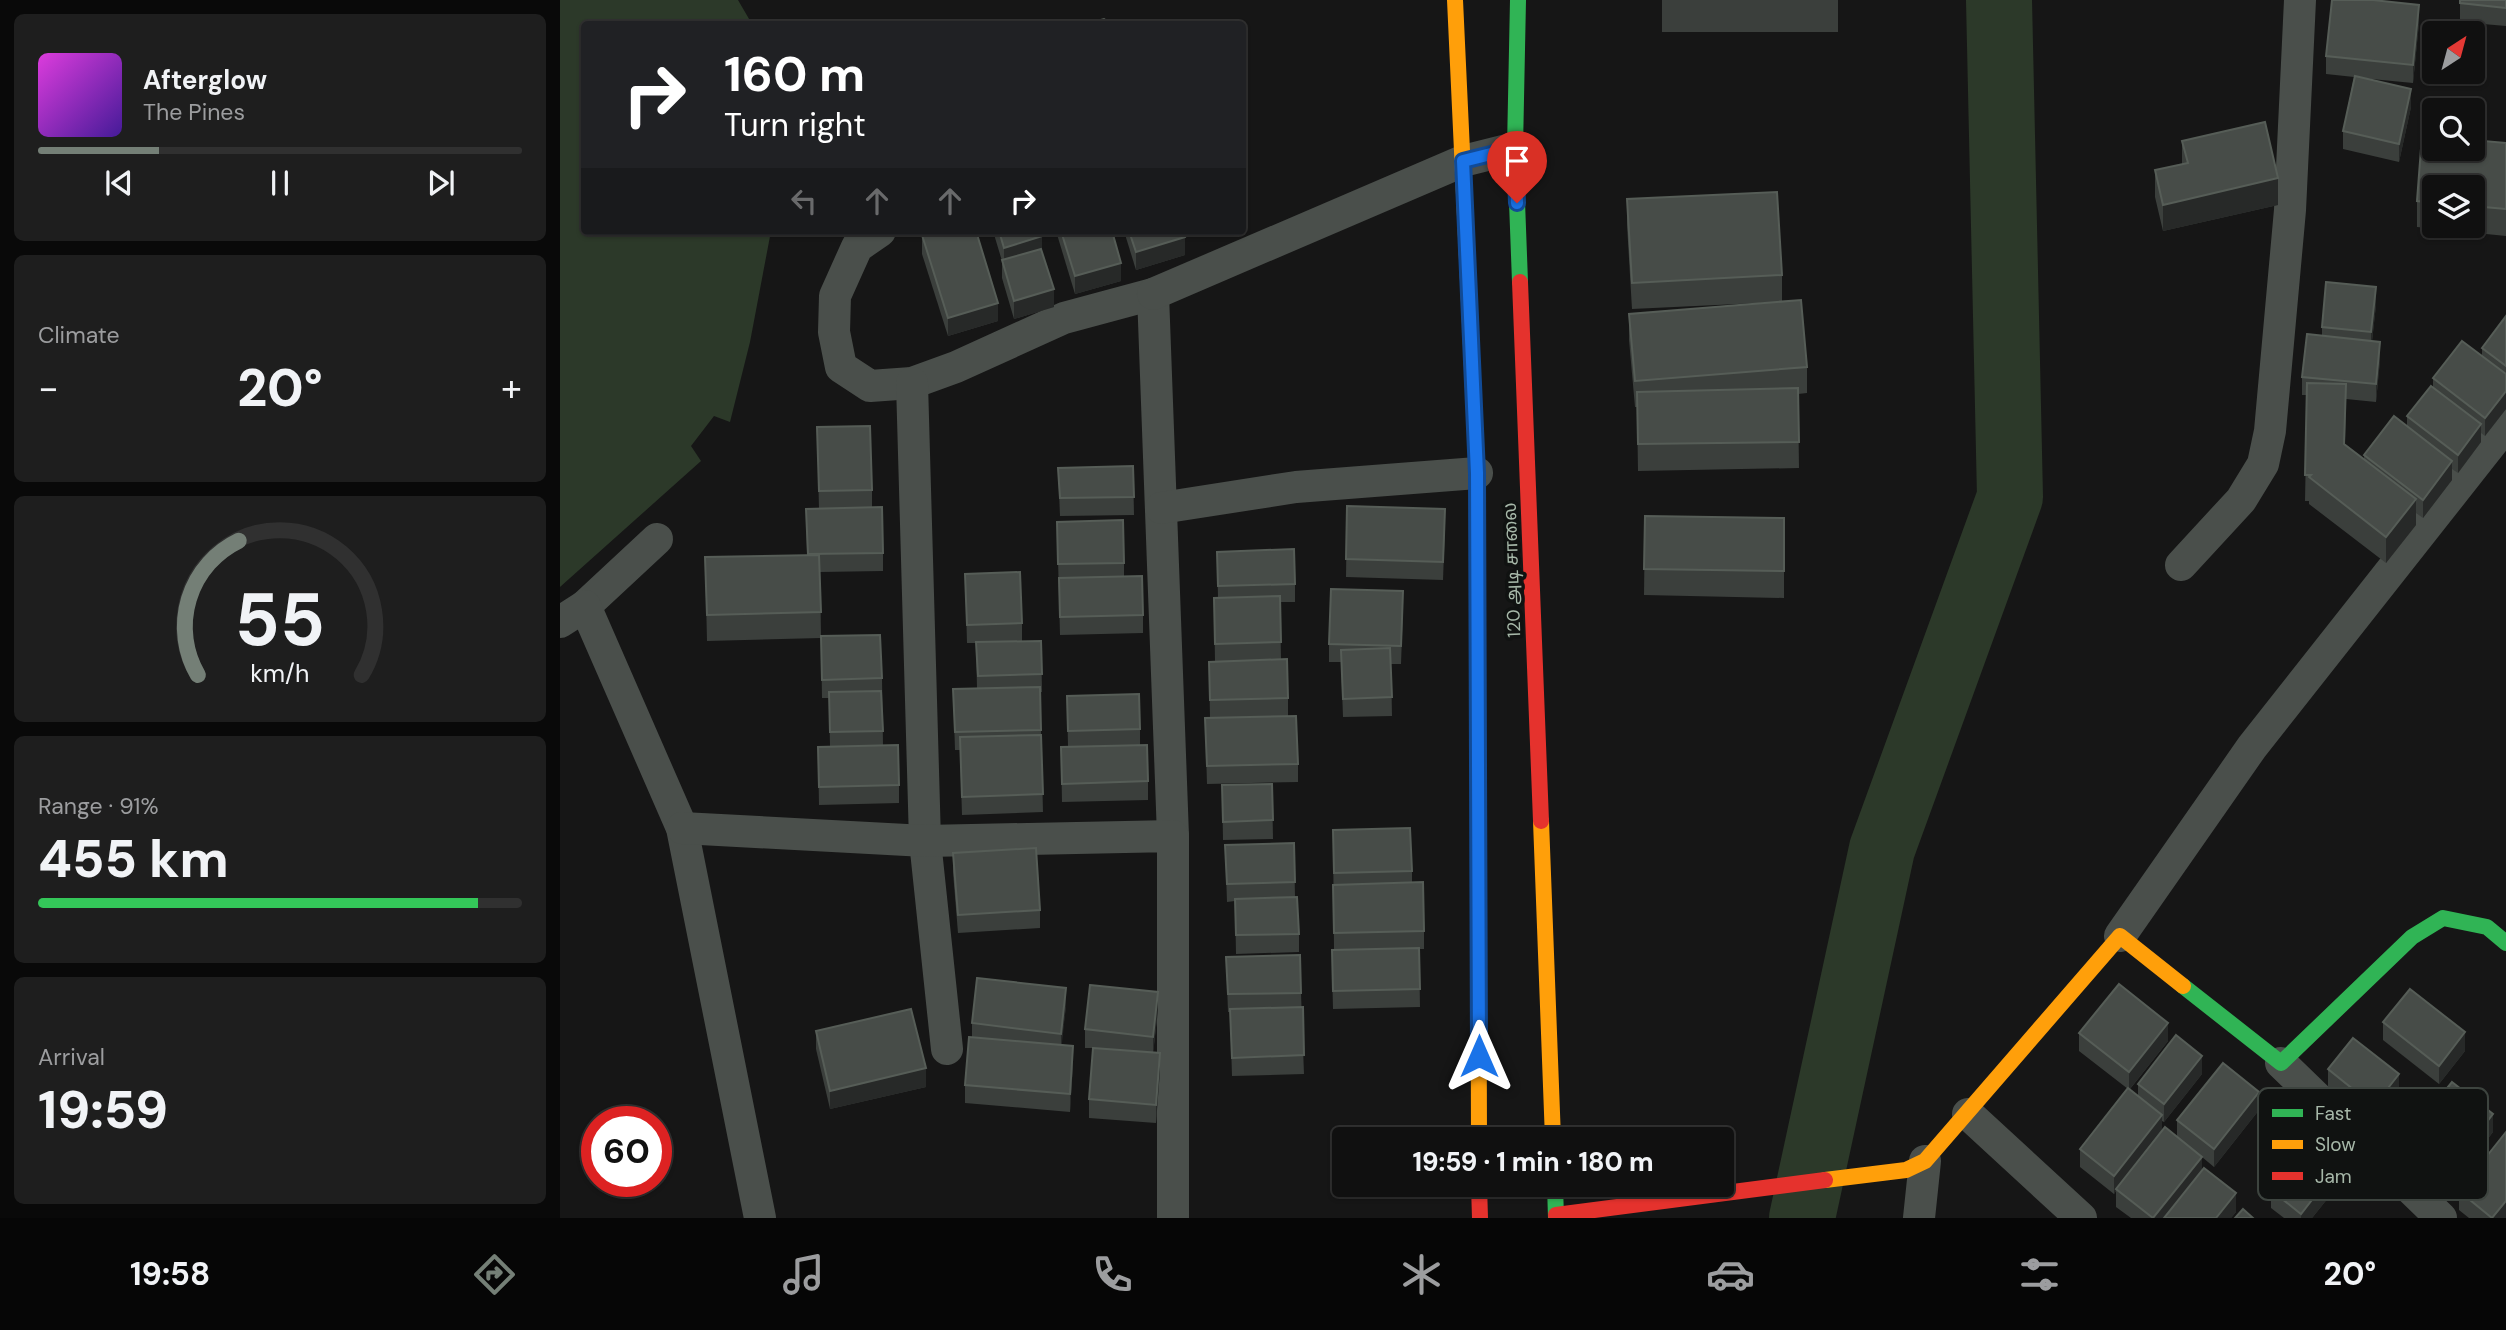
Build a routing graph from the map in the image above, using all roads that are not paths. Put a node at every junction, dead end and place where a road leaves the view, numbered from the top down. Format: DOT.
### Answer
graph roads {
  1 [pos="1455,0"];
  2 [pos="1518,0"];
  3 [pos="2300,0"];
  4 [pos="1515,148"];
  5 [pos="1463,161"];
  6 [pos="874,235"];
  7 [pos="1153,294"];
  8 [pos="912,383"];
  9 [pos="2506,425"];
  10 [pos="1477,473"];
  11 [pos="1161,508"];
  12 [pos="657,539"];
  13 [pos="2181,565"];
  14 [pos="572,614"];
  15 [pos="682,828"];
  16 [pos="1173,836"];
  17 [pos="925,841"];
  18 [pos="2120,936"];
  19 [pos="2506,943"];
  20 [pos="947,1049"];
  21 [pos="2281,1063"];
  22 [pos="2306,1088"];
  23 [pos="1968,1114"];
  24 [pos="1479,1127"];
  25 [pos="1553,1127"];
  26 [pos="1916,1165"];
  27 [pos="1479,1197"];
  28 [pos="1555,1197"];
  29 [pos="2419,1200"];
  30 [pos="1556,1216"];
  31 [pos="2435,1216"];
  32 [pos="760,1218"];
  33 [pos="1173,1218"];
  34 [pos="1479,1218"];
  35 [pos="1919,1218"];
  36 [pos="2081,1218"];
  1 -- 5 [label="main road, 120 அடி சாலை"];
  2 -- 4 [label="main road, 120 அடி சாலை"];
  3 -- 13 [label="street"];
  4 -- 5 [label="street"];
  4 -- 25 [label="main road, 120 அடி சாலை"];
  5 -- 7 [label="street"];
  5 -- 10 [label="main road, 120 அடி சாலை"];
  6 -- 8 [label="street"];
  7 -- 8 [label="street"];
  7 -- 11 [label="street"];
  8 -- 17 [label="street"];
  9 -- 18 [label="street"];
  10 -- 11 [label="street"];
  10 -- 24 [label="main road, 120 அடி சாலை"];
  11 -- 16 [label="street"];
  12 -- 14 [label="street"];
  14 -- 15 [label="street"];
  15 -- 17 [label="street"];
  15 -- 32 [label="street"];
  16 -- 17 [label="street"];
  16 -- 33 [label="street"];
  17 -- 20 [label="street"];
  18 -- 21 [label="main road"];
  18 -- 23 [label="main road"];
  19 -- 21 [label="main road"];
  21 -- 22 [label="street"];
  23 -- 26 [label="main road"];
  23 -- 36 [label="street"];
  26 -- 30 [label="main road"];
  26 -- 35 [label="street"];
  27 -- 34 [label="main road"];
  28 -- 30 [label="main road"];
  29 -- 31 [label="street"];
}
